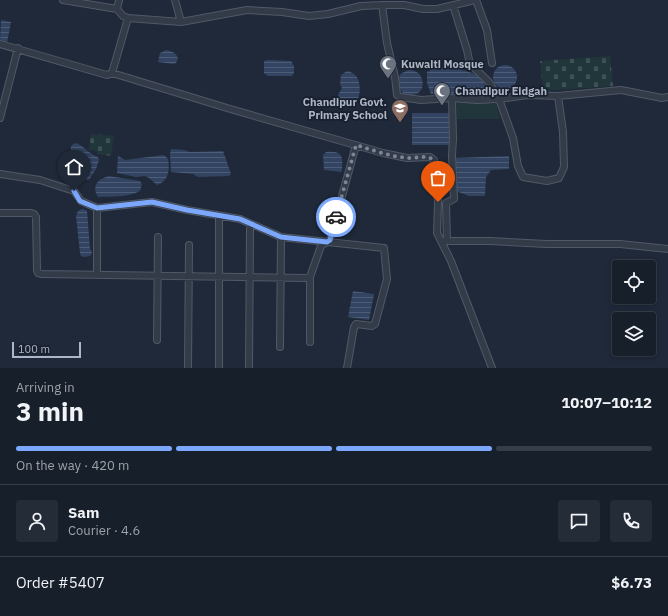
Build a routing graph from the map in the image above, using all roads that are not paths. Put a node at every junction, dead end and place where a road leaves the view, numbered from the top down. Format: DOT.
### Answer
graph roads {
  1 [pos="63,0"];
  2 [pos="119,0"];
  3 [pos="175,0"];
  4 [pos="476,0"];
  5 [pos="382,5"];
  6 [pos="453,5"];
  7 [pos="117,9"];
  8 [pos="128,18"];
  9 [pos="181,22"];
  10 [pos="0,44"];
  11 [pos="18,48"];
  12 [pos="492,63"];
  13 [pos="112,73"];
  14 [pos="558,96"];
  15 [pos="668,97"];
  16 [pos="452,98"];
  17 [pos="499,99"];
  18 [pos="0,118"];
  19 [pos="356,145"];
  20 [pos="0,174"];
  21 [pos="97,208"];
  22 [pos="0,213"];
  23 [pos="219,216"];
  24 [pos="250,229"];
  25 [pos="158,237"];
  26 [pos="281,237"];
  27 [pos="444,241"];
  28 [pos="327,242"];
  29 [pos="189,245"];
  30 [pos="668,249"];
  31 [pos="96,275"];
  32 [pos="158,276"];
  33 [pos="189,277"];
  34 [pos="219,277"];
  35 [pos="310,277"];
  36 [pos="250,278"];
  37 [pos="281,278"];
  38 [pos="157,340"];
  39 [pos="310,342"];
  40 [pos="280,347"];
  41 [pos="188,368"];
  42 [pos="219,368"];
  43 [pos="249,368"];
  44 [pos="347,368"];
  45 [pos="492,368"];
  1 -- 7 [label="street"];
  2 -- 7 [label="street"];
  3 -- 9 [label="street"];
  4 -- 6 [label="street"];
  4 -- 12 [label="street"];
  5 -- 6 [label="street"];
  5 -- 9 [label="street"];
  5 -- 16 [label="street"];
  6 -- 17 [label="street"];
  7 -- 8 [label="street"];
  8 -- 9 [label="street"];
  8 -- 13 [label="street"];
  10 -- 11 [label="street"];
  11 -- 13 [label="street"];
  11 -- 18 [label="street"];
  13 -- 19 [label="street"];
  14 -- 15 [label="street"];
  14 -- 17 [label="street"];
  14 -- 17 [label="street"];
  16 -- 17 [label="street"];
  16 -- 27 [label="street"];
  19 -- 27 [label="street"];
  19 -- 28 [label="street"];
  20 -- 21 [label="street"];
  21 -- 23 [label="street"];
  21 -- 31 [label="street"];
  22 -- 31 [label="street"];
  23 -- 26 [label="street"];
  23 -- 34 [label="street"];
  24 -- 36 [label="street"];
  25 -- 32 [label="street"];
  26 -- 28 [label="street"];
  26 -- 37 [label="street"];
  27 -- 30 [label="street"];
  27 -- 45 [label="street"];
  28 -- 35 [label="street"];
  28 -- 44 [label="street"];
  29 -- 33 [label="street"];
  31 -- 32 [label="street"];
  32 -- 33 [label="street"];
  32 -- 38 [label="street"];
  33 -- 34 [label="street"];
  33 -- 41 [label="street"];
  34 -- 36 [label="street"];
  34 -- 42 [label="street"];
  35 -- 37 [label="street"];
  35 -- 39 [label="street"];
  36 -- 37 [label="street"];
  36 -- 43 [label="street"];
  37 -- 40 [label="street"];
}
